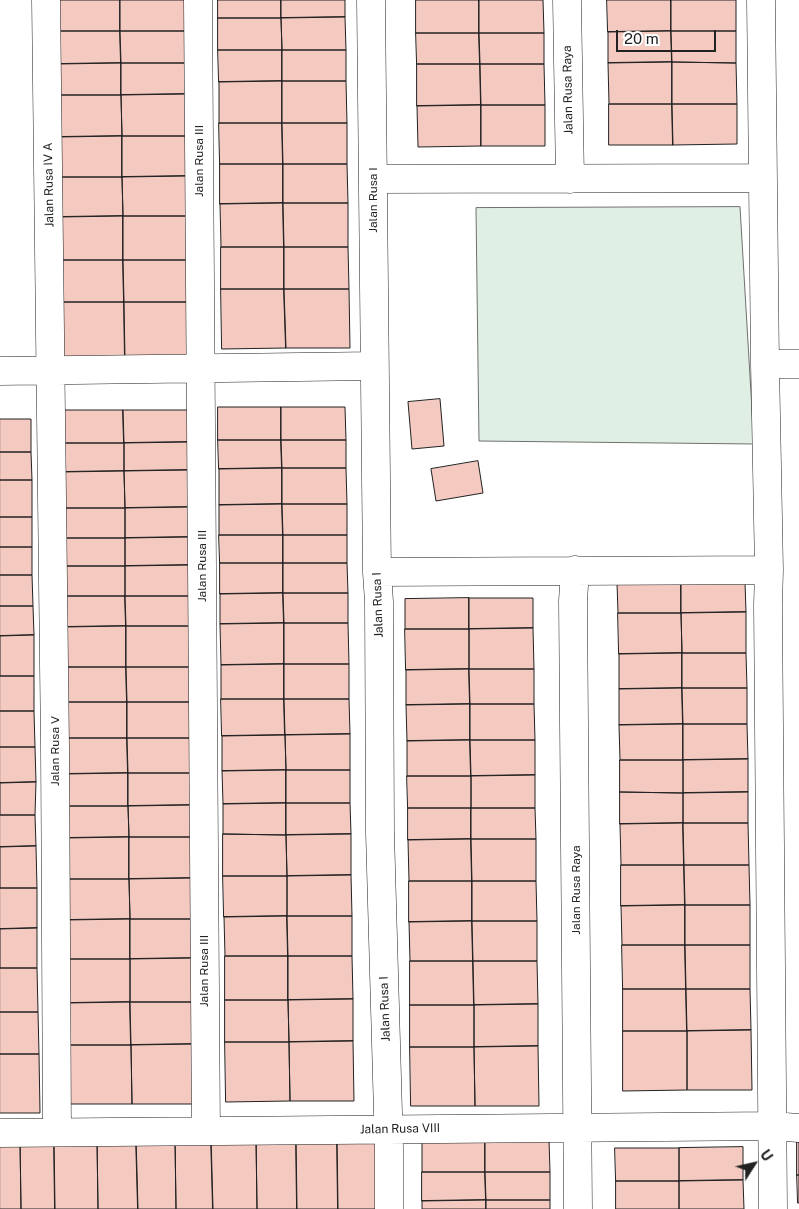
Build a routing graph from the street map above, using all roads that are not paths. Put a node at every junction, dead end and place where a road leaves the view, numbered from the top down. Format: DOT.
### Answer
graph roads {
  1 [pos="46,0"];
  2 [pos="198,0"];
  3 [pos="371,0"];
  4 [pos="567,0"];
  5 [pos="761,0"];
  6 [pos="763,178"];
  7 [pos="373,179"];
  8 [pos="570,179"];
  9 [pos="765,364"];
  10 [pos="799,364"];
  11 [pos="374,366"];
  12 [pos="200,368"];
  13 [pos="51,370"];
  14 [pos="0,371"];
  15 [pos="575,570"];
  16 [pos="769,570"];
  17 [pos="377,572"];
  18 [pos="578,1127"];
  19 [pos="786,1127"];
  20 [pos="388,1129"];
  21 [pos="206,1131"];
  22 [pos="57,1132"];
  23 [pos="0,1133"];
  24 [pos="389,1209"];
  25 [pos="578,1209"];
  26 [pos="773,1209"];
  1 -- 13 [label="street, Jalan Rusa IV A"];
  2 -- 12 [label="street, Jalan Rusa III"];
  3 -- 7 [label="street, Jalan Rusa I"];
  4 -- 8 [label="street, Jalan Rusa Raya"];
  5 -- 6 [label="street"];
  6 -- 8 [label="street"];
  6 -- 9 [label="street"];
  7 -- 8 [label="street"];
  7 -- 11 [label="street, Jalan Rusa I"];
  9 -- 10 [label="street"];
  9 -- 16 [label="street"];
  11 -- 12 [label="street"];
  11 -- 17 [label="street, Jalan Rusa I"];
  12 -- 13 [label="street"];
  12 -- 21 [label="street, Jalan Rusa III"];
  13 -- 14 [label="street"];
  13 -- 22 [label="street, Jalan Rusa V"];
  15 -- 16 [label="street"];
  15 -- 17 [label="street"];
  15 -- 18 [label="street, Jalan Rusa Raya"];
  16 -- 19 [label="street"];
  17 -- 20 [label="street, Jalan Rusa I"];
  18 -- 19 [label="street, Jalan Rusa VIII"];
  18 -- 20 [label="street, Jalan Rusa VIII"];
  18 -- 25 [label="street, Jalan Rusa Raya"];
  19 -- 26 [label="street"];
  20 -- 21 [label="street, Jalan Rusa VIII"];
  20 -- 24 [label="street, Jalan Rusa I"];
  21 -- 22 [label="street, Jalan Rusa VIII"];
  22 -- 23 [label="street, Jalan Rusa VIII"];
}
